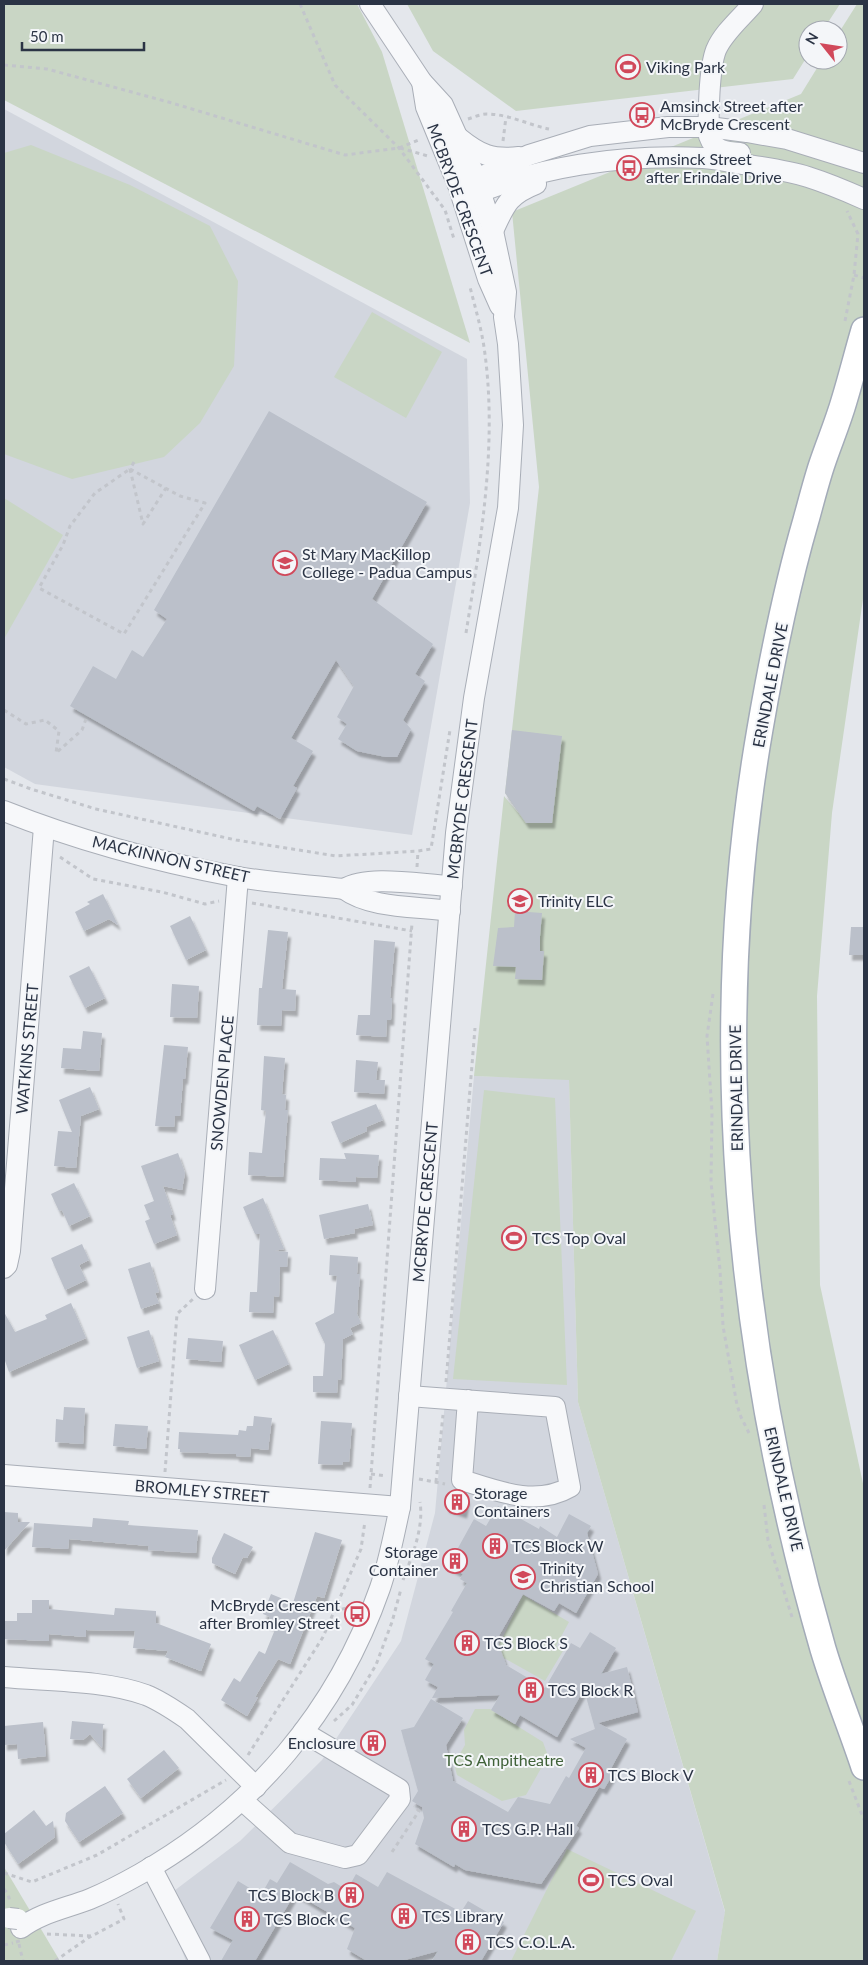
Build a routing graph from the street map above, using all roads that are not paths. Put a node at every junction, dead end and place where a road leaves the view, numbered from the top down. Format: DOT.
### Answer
graph roads {
  1 [pos="370,4"];
  2 [pos="753,4"];
  3 [pos="422,82"];
  4 [pos="709,127"];
  5 [pos="460,129"];
  6 [pos="529,155"];
  7 [pos="661,158"];
  8 [pos="864,163"];
  9 [pos="559,169"];
  10 [pos="776,169"];
  11 [pos="469,188"];
  12 [pos="864,199"];
  13 [pos="493,231"];
  14 [pos="504,317"];
  15 [pos="854,326"];
  16 [pos="864,364"];
  17 [pos="843,405"];
  18 [pos="4,811"];
  19 [pos="44,827"];
  20 [pos="238,877"];
  21 [pos="452,886"];
  22 [pos="344,889"];
  23 [pos="450,911"];
  24 [pos="4,1268"];
  25 [pos="205,1288"];
  26 [pos="409,1396"];
  27 [pos="467,1406"];
  28 [pos="4,1475"];
  29 [pos="400,1507"];
  30 [pos="4,1677"];
  31 [pos="303,1732"];
  32 [pos="855,1771"];
  33 [pos="249,1794"];
  34 [pos="150,1867"];
  35 [pos="19,1929"];
  36 [pos="200,1961"];
  1 -- 3 [label="street, MCBRYDE CRESCENT"];
  2 -- 4 [label="street"];
  3 -- 5 [label="street, MCBRYDE CRESCENT"];
  3 -- 11 [label="street, MCBRYDE CRESCENT"];
  4 -- 6 [label="street"];
  4 -- 7 [label="street"];
  4 -- 8 [label="street"];
  4 -- 10 [label="street"];
  5 -- 6 [label="street"];
  5 -- 11 [label="street, MCBRYDE CRESCENT"];
  6 -- 11 [label="street"];
  7 -- 9 [label="street"];
  7 -- 10 [label="street"];
  9 -- 11 [label="street"];
  9 -- 13 [label="street"];
  10 -- 12 [label="street"];
  11 -- 13 [label="street, MCBRYDE CRESCENT"];
  11 -- 14 [label="street, MCBRYDE CRESCENT"];
  13 -- 14 [label="street, MCBRYDE CRESCENT"];
  14 -- 21 [label="street, MCBRYDE CRESCENT"];
  15 -- 17 [label="main road, ERINDALE DRIVE"];
  16 -- 17 [label="main road, ERINDALE DRIVE"];
  17 -- 32 [label="main road, ERINDALE DRIVE"];
  18 -- 19 [label="street, MACKINNON STREET"];
  19 -- 20 [label="street, MACKINNON STREET"];
  19 -- 24 [label="street, WATKINS STREET"];
  20 -- 22 [label="street, MACKINNON STREET"];
  20 -- 25 [label="street, SNOWDEN PLACE"];
  21 -- 22 [label="street, MACKINNON STREET"];
  21 -- 23 [label="street, MCBRYDE CRESCENT"];
  22 -- 23 [label="street, MACKINNON STREET"];
  23 -- 26 [label="street, MCBRYDE CRESCENT"];
  26 -- 27 [label="street"];
  26 -- 29 [label="street, MCBRYDE CRESCENT"];
  27 -- 27 [label="street"];
  28 -- 29 [label="street, BROMLEY STREET"];
  29 -- 31 [label="street, MCBRYDE CRESCENT"];
  30 -- 33 [label="street"];
  31 -- 33 [label="street, MCBRYDE CRESCENT"];
  31 -- 33 [label="street"];
  33 -- 34 [label="street, MCBRYDE CRESCENT"];
  34 -- 35 [label="street, MCBRYDE CRESCENT"];
  34 -- 36 [label="street"];
}
